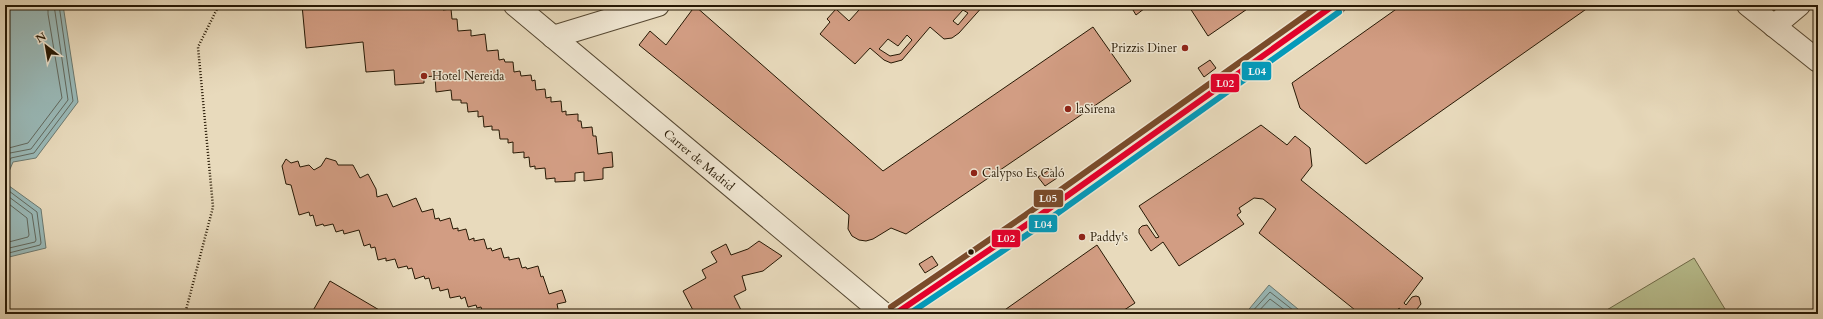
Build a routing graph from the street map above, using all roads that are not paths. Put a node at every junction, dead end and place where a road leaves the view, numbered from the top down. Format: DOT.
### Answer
graph roads {
  1 [pos="515,5"];
  2 [pos="658,5"];
  3 [pos="1334,5"];
  4 [pos="1748,5"];
  5 [pos="1799,5"];
  6 [pos="1774,26"];
  7 [pos="553,37"];
  8 [pos="1818,61"];
  9 [pos="884,314"];
  10 [pos="895,314"];
  1 -- 7 [label="street, Carrer de Madrid"];
  2 -- 7 [label="street"];
  3 -- 10 [label="street"];
  4 -- 6 [label="street"];
  5 -- 6 [label="street"];
  6 -- 8 [label="street"];
  7 -- 9 [label="street, Carrer de Madrid"];
}
